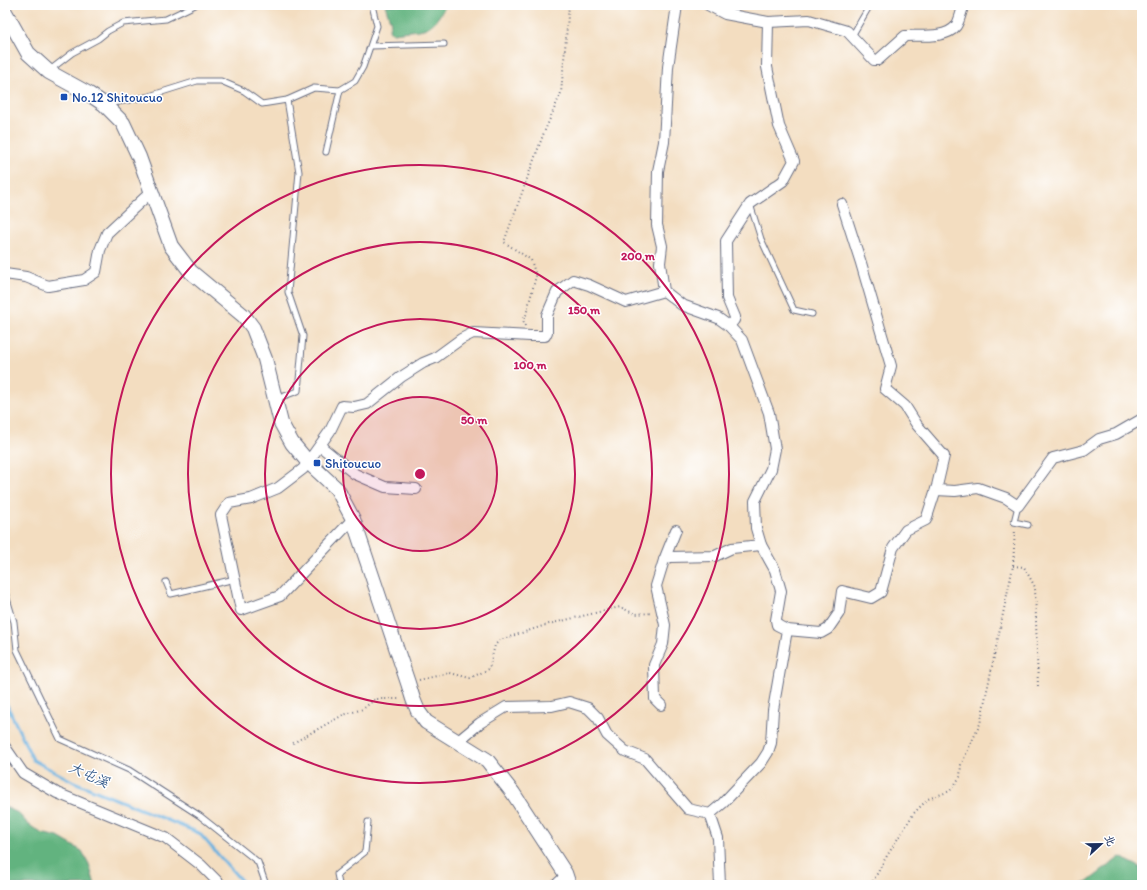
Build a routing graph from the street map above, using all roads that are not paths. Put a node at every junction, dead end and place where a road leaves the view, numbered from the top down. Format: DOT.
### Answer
graph roads {
  1 [pos="195,5"];
  2 [pos="372,5"];
  3 [pos="678,5"];
  4 [pos="708,5"];
  5 [pos="870,5"];
  6 [pos="964,5"];
  7 [pos="5,12"];
  8 [pos="768,22"];
  9 [pos="852,36"];
  10 [pos="444,44"];
  11 [pos="371,46"];
  12 [pos="49,72"];
  13 [pos="340,90"];
  14 [pos="287,100"];
  15 [pos="104,104"];
  16 [pos="326,152"];
  17 [pos="151,192"];
  18 [pos="750,204"];
  19 [pos="842,204"];
  20 [pos="5,274"];
  21 [pos="664,292"];
  22 [pos="812,314"];
  23 [pos="729,326"];
  24 [pos="274,399"];
  25 [pos="1142,419"];
  26 [pos="320,446"];
  27 [pos="308,462"];
  28 [pos="416,489"];
  29 [pos="936,490"];
  30 [pos="1018,506"];
  31 [pos="353,519"];
  32 [pos="1028,525"];
  33 [pos="676,530"];
  34 [pos="761,545"];
  35 [pos="664,560"];
  36 [pos="235,579"];
  37 [pos="166,582"];
  38 [pos="5,592"];
  39 [pos="787,630"];
  40 [pos="661,705"];
  41 [pos="457,742"];
  42 [pos="5,747"];
  43 [pos="710,814"];
  44 [pos="368,822"];
  45 [pos="567,879"];
  46 [pos="221,885"];
  47 [pos="266,885"];
  48 [pos="340,885"];
  49 [pos="552,885"];
  50 [pos="720,885"];
  1 -- 12 [label="lane"];
  2 -- 11 [label="lane"];
  3 -- 21 [label="street"];
  4 -- 8 [label="street"];
  5 -- 9 [label="lane"];
  6 -- 9 [label="street"];
  7 -- 12 [label="street"];
  8 -- 9 [label="street"];
  8 -- 18 [label="street"];
  10 -- 11 [label="lane"];
  11 -- 13 [label="lane"];
  12 -- 15 [label="street"];
  13 -- 14 [label="lane"];
  13 -- 16 [label="lane"];
  14 -- 15 [label="lane"];
  14 -- 24 [label="lane"];
  15 -- 17 [label="street"];
  17 -- 20 [label="street"];
  17 -- 24 [label="street"];
  18 -- 22 [label="lane"];
  18 -- 23 [label="street"];
  19 -- 29 [label="street"];
  21 -- 23 [label="street"];
  21 -- 26 [label="street"];
  23 -- 34 [label="street"];
  24 -- 27 [label="street"];
  25 -- 30 [label="street"];
  26 -- 27 [label="street"];
  26 -- 28 [label="street"];
  27 -- 31 [label="street"];
  27 -- 36 [label="street"];
  29 -- 30 [label="street"];
  29 -- 39 [label="street"];
  30 -- 32 [label="lane"];
  31 -- 36 [label="street"];
  31 -- 41 [label="street"];
  33 -- 35 [label="street"];
  34 -- 35 [label="street"];
  34 -- 39 [label="street"];
  35 -- 40 [label="street"];
  36 -- 37 [label="lane"];
  38 -- 47 [label="lane"];
  39 -- 43 [label="street"];
  41 -- 43 [label="street"];
  41 -- 45 [label="street"];
  42 -- 46 [label="street"];
  43 -- 50 [label="street"];
  44 -- 48 [label="lane"];
  45 -- 49 [label="lane"];
}
